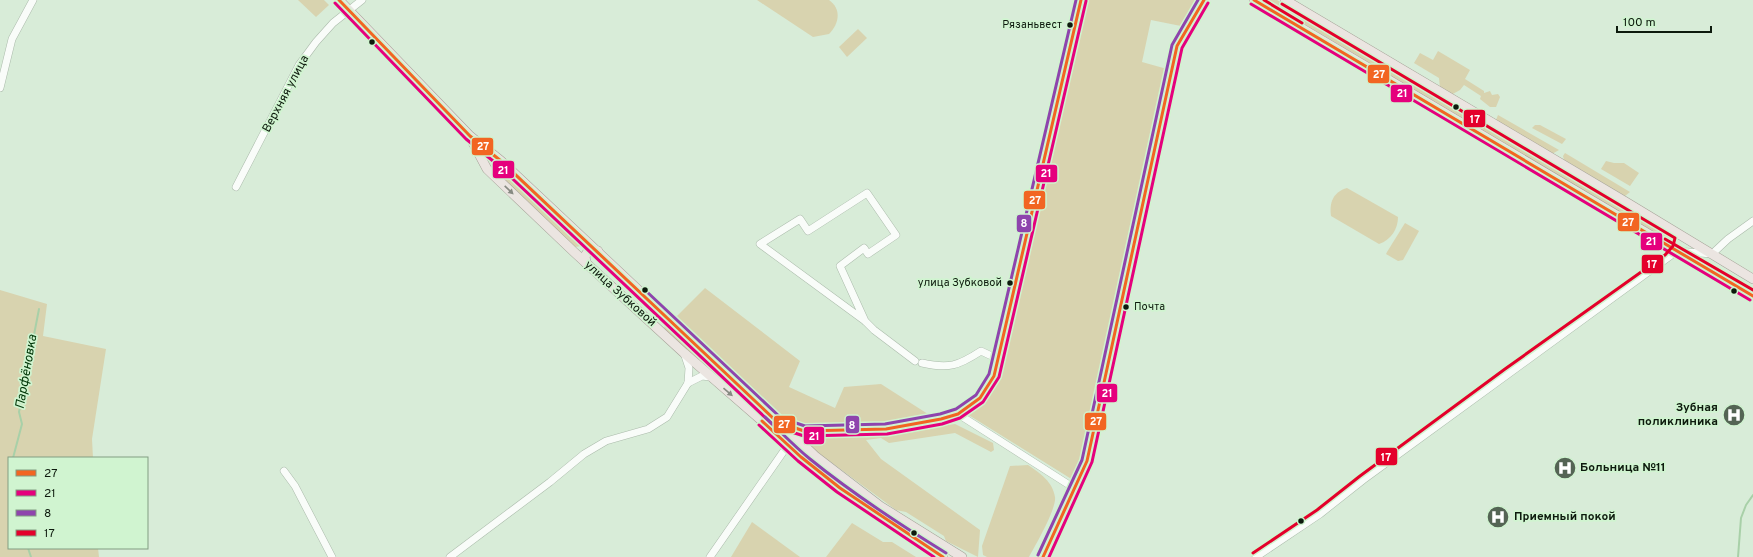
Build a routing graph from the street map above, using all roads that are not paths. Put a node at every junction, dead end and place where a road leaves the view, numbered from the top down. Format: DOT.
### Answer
graph roads {
  1 [pos="33,0"];
  2 [pos="339,0"];
  3 [pos="362,0"];
  4 [pos="1081,0"];
  5 [pos="1204,0"];
  6 [pos="1254,0"];
  7 [pos="1285,0"];
  8 [pos="349,11"];
  9 [pos="0,88"];
  10 [pos="470,136"];
  11 [pos="501,161"];
  12 [pos="487,168"];
  13 [pos="236,187"];
  14 [pos="1753,221"];
  15 [pos="1680,234"];
  16 [pos="584,239"];
  17 [pos="598,251"];
  18 [pos="574,252"];
  19 [pos="1677,252"];
  20 [pos="1712,254"];
  21 [pos="586,263"];
  22 [pos="613,265"];
  23 [pos="1709,269"];
  24 [pos="600,277"];
  25 [pos="1753,279"];
  26 [pos="1753,296"];
  27 [pos="671,321"];
  28 [pos="865,321"];
  29 [pos="659,330"];
  30 [pos="684,353"];
  31 [pos="998,359"];
  32 [pos="710,377"];
  33 [pos="688,383"];
  34 [pos="958,414"];
  35 [pos="778,422"];
  36 [pos="804,431"];
  37 [pos="791,434"];
  38 [pos="785,443"];
  39 [pos="284,471"];
  40 [pos="1074,488"];
  41 [pos="332,557"];
  42 [pos="450,557"];
  43 [pos="710,557"];
  44 [pos="943,557"];
  45 [pos="962,557"];
  46 [pos="1043,557"];
  47 [pos="1256,557"];
  1 -- 9 [label="street"];
  2 -- 8 [label="main road, улица Зубковой"];
  3 -- 8 [label="street, Верхняя улица"];
  4 -- 31 [label="main road"];
  5 -- 40 [label="main road"];
  6 -- 19 [label="main road"];
  7 -- 15 [label="main road"];
  8 -- 10 [label="main road, улица Зубковой"];
  8 -- 13 [label="street, Верхняя улица"];
  10 -- 11 [label="main road, улица Зубковой"];
  10 -- 12 [label="main road, улица Зубковой"];
  11 -- 12 [label="main road"];
  11 -- 16 [label="main road, улица Зубковой"];
  12 -- 18 [label="main road, улица Зубковой, one-way"];
  14 -- 20 [label="street"];
  15 -- 19 [label="main road"];
  15 -- 20 [label="main road"];
  16 -- 17 [label="main road, улица Зубковой"];
  16 -- 18 [label="main road"];
  17 -- 21 [label="main road"];
  17 -- 22 [label="main road, улица Зубковой"];
  18 -- 21 [label="main road, улица Зубковой"];
  19 -- 20 [label="street"];
  19 -- 23 [label="main road"];
  19 -- 47 [label="street"];
  20 -- 23 [label="main road"];
  20 -- 25 [label="main road"];
  21 -- 24 [label="main road, улица Зубковой"];
  22 -- 24 [label="main road"];
  22 -- 27 [label="main road, улица Зубковой"];
  23 -- 26 [label="main road"];
  24 -- 29 [label="main road, улица Зубковой"];
  27 -- 29 [label="main road"];
  27 -- 35 [label="main road, улица Зубковой"];
  28 -- 28 [label="street"];
  28 -- 31 [label="street"];
  29 -- 30 [label="main road, улица Зубковой"];
  30 -- 32 [label="main road, улица Зубковой"];
  30 -- 33 [label="street"];
  31 -- 34 [label="main road"];
  32 -- 33 [label="street"];
  32 -- 38 [label="main road, улица Зубковой, one-way"];
  33 -- 42 [label="street"];
  34 -- 36 [label="main road"];
  34 -- 40 [label="street"];
  35 -- 36 [label="main road"];
  35 -- 37 [label="main road, улица Зубковой"];
  36 -- 37 [label="main road"];
  37 -- 38 [label="main road"];
  37 -- 45 [label="main road, улица Зубковой"];
  38 -- 43 [label="street"];
  38 -- 44 [label="main road, улица Зубковой"];
  39 -- 41 [label="street"];
  40 -- 46 [label="main road"];
}
